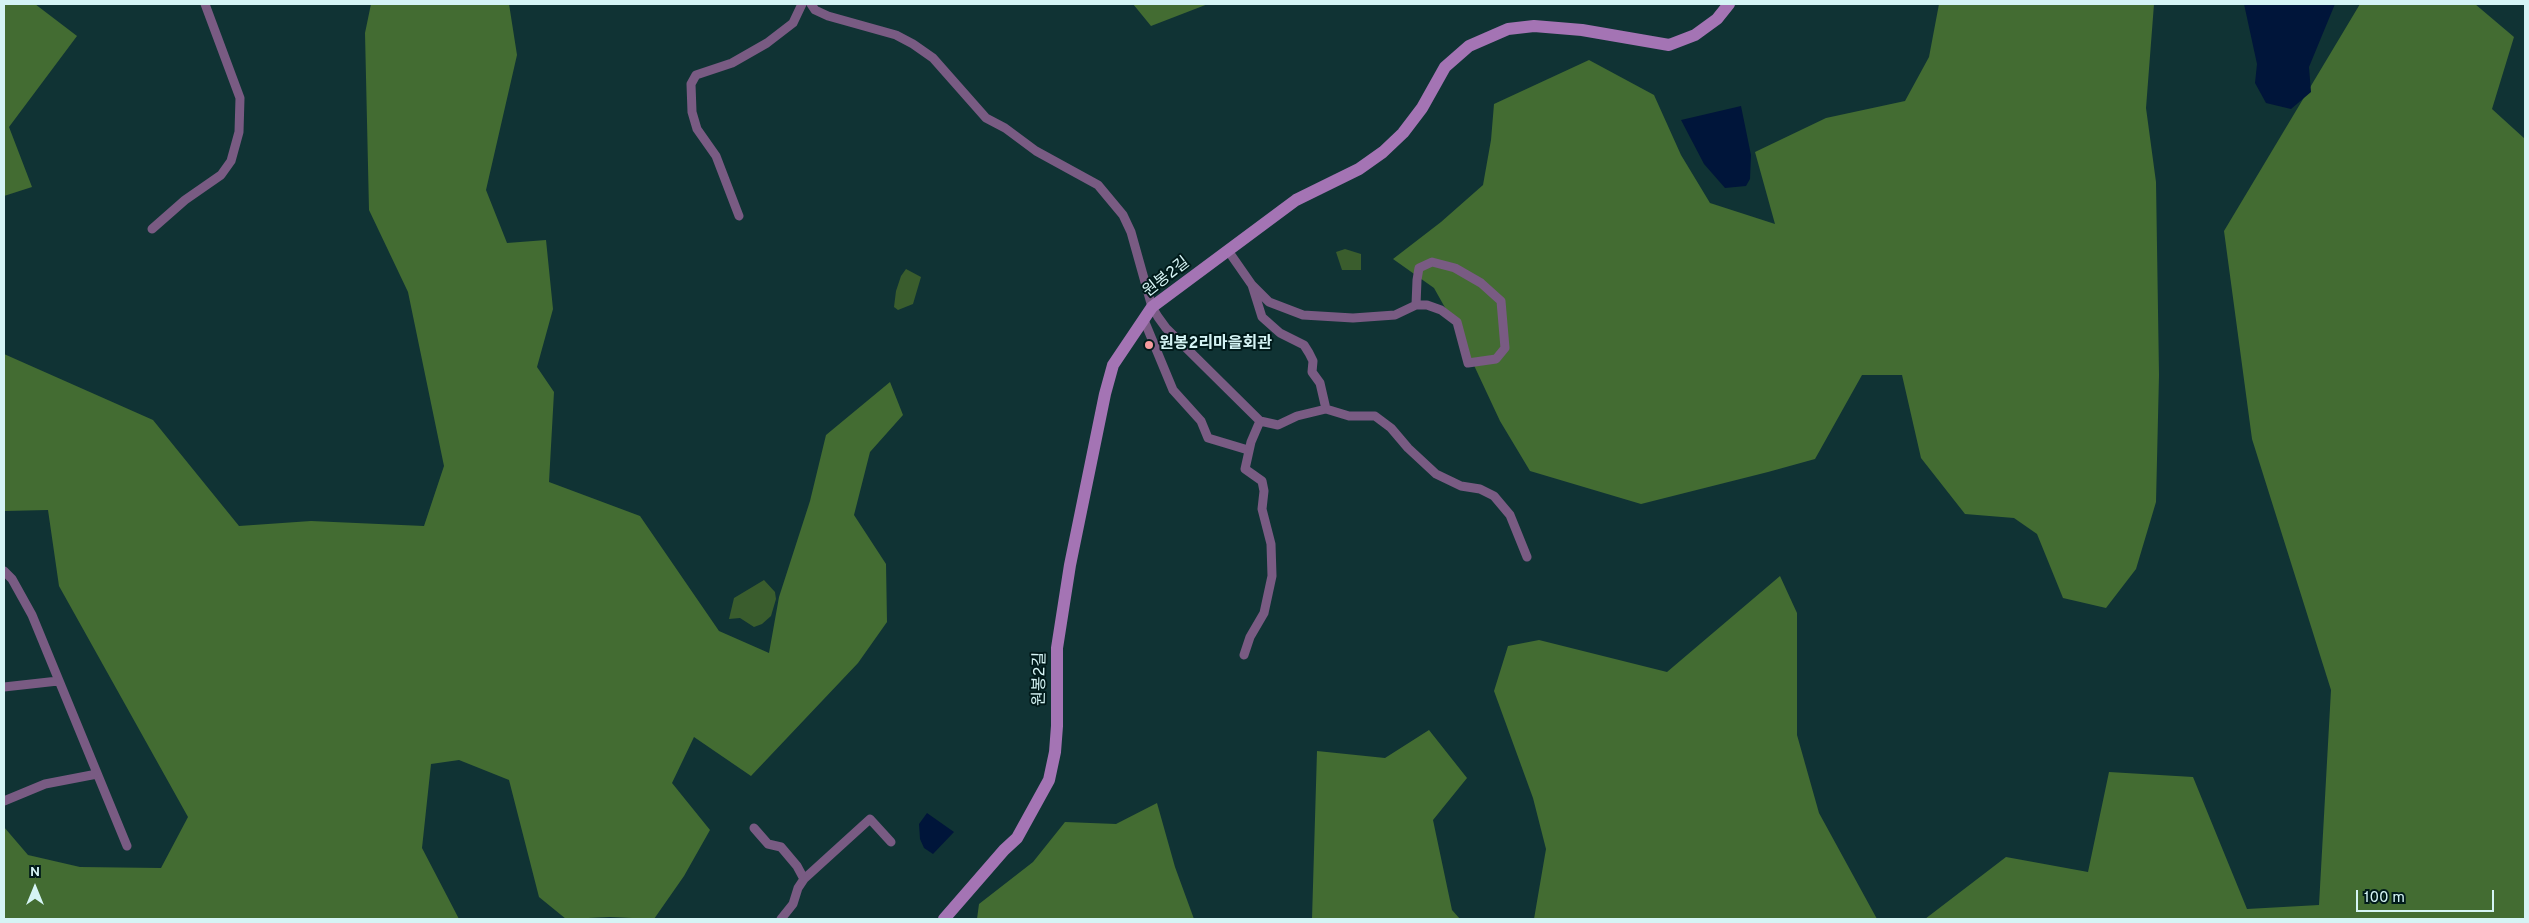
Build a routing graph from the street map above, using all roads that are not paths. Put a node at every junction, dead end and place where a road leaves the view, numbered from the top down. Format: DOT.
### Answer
graph roads {
  1 [pos="205,4"];
  2 [pos="802,4"];
  3 [pos="811,4"];
  4 [pos="1728,4"];
  5 [pos="739,216"];
  6 [pos="152,229"];
  7 [pos="1229,252"];
  8 [pos="1252,285"];
  9 [pos="1416,305"];
  10 [pos="1152,307"];
  11 [pos="1144,320"];
  12 [pos="1326,409"];
  13 [pos="1260,421"];
  14 [pos="1248,450"];
  15 [pos="1528,557"];
  16 [pos="4,571"];
  17 [pos="1244,655"];
  18 [pos="58,681"];
  19 [pos="4,687"];
  20 [pos="97,774"];
  21 [pos="4,801"];
  22 [pos="754,828"];
  23 [pos="891,842"];
  24 [pos="127,846"];
  25 [pos="804,880"];
  26 [pos="781,919"];
  27 [pos="944,919"];
  1 -- 6 [label="street"];
  2 -- 5 [label="street"];
  3 -- 10 [label="street"];
  4 -- 7 [label="main road, 원봉2길"];
  7 -- 8 [label="street"];
  7 -- 10 [label="main road, 원봉2길"];
  8 -- 9 [label="street"];
  8 -- 12 [label="street"];
  9 -- 9 [label="street"];
  10 -- 11 [label="main road, 원봉2길"];
  10 -- 13 [label="street"];
  11 -- 14 [label="street"];
  11 -- 27 [label="main road, 원봉2길"];
  12 -- 13 [label="street"];
  12 -- 15 [label="street"];
  13 -- 14 [label="street"];
  14 -- 17 [label="street"];
  16 -- 18 [label="street"];
  18 -- 19 [label="street"];
  18 -- 20 [label="street"];
  20 -- 21 [label="street"];
  20 -- 24 [label="street"];
  22 -- 25 [label="street"];
  23 -- 25 [label="street"];
  25 -- 26 [label="street"];
}
